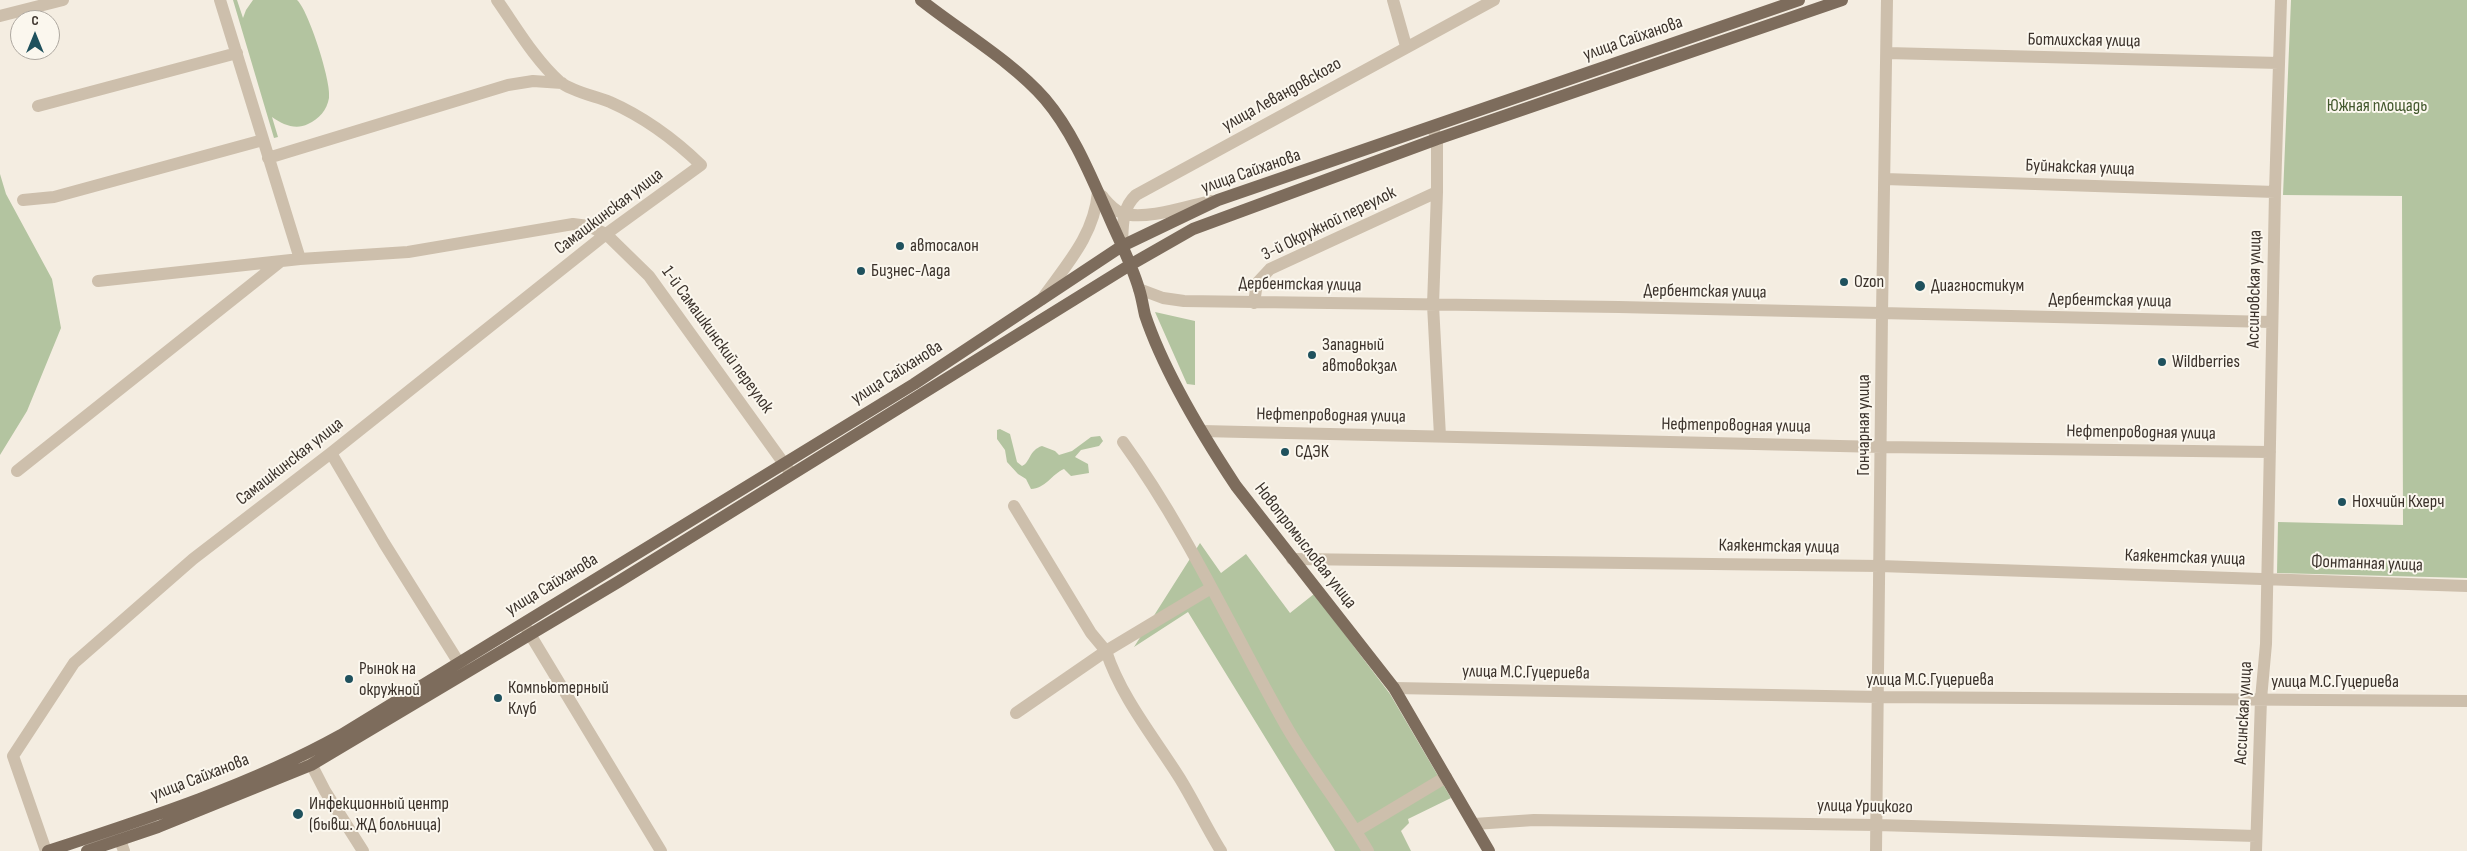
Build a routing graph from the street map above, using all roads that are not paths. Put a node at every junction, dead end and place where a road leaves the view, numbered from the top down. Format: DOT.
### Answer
graph roads {
  1 [pos="64,0"];
  2 [pos="220,0"];
  3 [pos="497,0"];
  4 [pos="921,0"];
  5 [pos="1393,0"];
  6 [pos="1494,0"];
  7 [pos="1799,0"];
  8 [pos="1842,0"];
  9 [pos="1887,0"];
  10 [pos="2281,0"];
  11 [pos="6,15"];
  12 [pos="1406,46"];
  13 [pos="237,53"];
  14 [pos="1887,53"];
  15 [pos="2279,63"];
  16 [pos="562,83"];
  17 [pos="38,106"];
  18 [pos="1433,126"];
  19 [pos="263,140"];
  20 [pos="1437,140"];
  21 [pos="268,158"];
  22 [pos="1885,179"];
  23 [pos="1098,192"];
  24 [pos="1437,192"];
  25 [pos="2275,192"];
  26 [pos="23,200"];
  27 [pos="1218,200"];
  28 [pos="1124,214"];
  29 [pos="606,234"];
  30 [pos="1122,246"];
  31 [pos="300,259"];
  32 [pos="281,261"];
  33 [pos="1130,265"];
  34 [pos="98,281"];
  35 [pos="1139,289"];
  36 [pos="1042,300"];
  37 [pos="1254,302"];
  38 [pos="1433,305"];
  39 [pos="1882,314"];
  40 [pos="2272,322"];
  41 [pos="1202,431"];
  42 [pos="1440,436"];
  43 [pos="1123,442"];
  44 [pos="1882,447"];
  45 [pos="2270,452"];
  46 [pos="331,453"];
  47 [pos="787,469"];
  48 [pos="17,471"];
  49 [pos="1014,506"];
  50 [pos="1292,559"];
  51 [pos="1880,566"];
  52 [pos="2266,578"];
  53 [pos="2467,586"];
  54 [pos="1211,588"];
  55 [pos="523,624"];
  56 [pos="530,635"];
  57 [pos="1106,651"];
  58 [pos="458,662"];
  59 [pos="466,674"];
  60 [pos="1394,688"];
  61 [pos="1879,697"];
  62 [pos="2261,699"];
  63 [pos="2467,701"];
  64 [pos="1016,713"];
  65 [pos="309,760"];
  66 [pos="1446,777"];
  67 [pos="1474,824"];
  68 [pos="1877,825"];
  69 [pos="1356,831"];
  70 [pos="2256,836"];
  71 [pos="122,846"];
  72 [pos="47,851"];
  73 [pos="87,851"];
  74 [pos="363,851"];
  75 [pos="660,851"];
  76 [pos="1221,851"];
  77 [pos="1368,851"];
  78 [pos="1489,851"];
  79 [pos="1876,851"];
  80 [pos="2256,851"];
  1 -- 11 [label="street"];
  2 -- 13 [label="street"];
  3 -- 16 [label="street"];
  4 -- 23 [label="main road, Новопромысловая улица"];
  5 -- 12 [label="street"];
  6 -- 12 [label="street, улица Левандовского"];
  7 -- 18 [label="main road, улица Сайханова"];
  8 -- 20 [label="main road, улица Сайханова"];
  9 -- 14 [label="street, Гончарная улица"];
  10 -- 15 [label="street, Ассиновская улица"];
  12 -- 28 [label="street, улица Левандовского"];
  13 -- 17 [label="street"];
  13 -- 19 [label="street"];
  14 -- 15 [label="street, Ботлихская улица"];
  14 -- 22 [label="street, Гончарная улица"];
  15 -- 25 [label="street, Ассиновская улица"];
  16 -- 21 [label="street"];
  16 -- 29 [label="street, Самашкинская улица"];
  18 -- 20 [label="street"];
  18 -- 27 [label="main road, улица Сайханова"];
  19 -- 21 [label="street"];
  19 -- 26 [label="street"];
  20 -- 24 [label="street"];
  20 -- 33 [label="main road, улица Сайханова"];
  21 -- 31 [label="street"];
  22 -- 25 [label="street, Буйнакская улица"];
  22 -- 39 [label="street, Гончарная улица"];
  23 -- 28 [label="street"];
  23 -- 30 [label="main road, Новопромысловая улица"];
  23 -- 36 [label="street"];
  24 -- 37 [label="street, 3-й Окружной переулок"];
  24 -- 38 [label="street"];
  25 -- 40 [label="street, Ассиновская улица"];
  27 -- 28 [label="street"];
  27 -- 30 [label="main road, улица Сайханова"];
  28 -- 30 [label="street"];
  29 -- 31 [label="street"];
  29 -- 46 [label="street, Самашкинская улица"];
  29 -- 47 [label="street, 1-й Самашкинский переулок"];
  30 -- 33 [label="main road, Новопромысловая улица"];
  30 -- 36 [label="main road, улица Сайханова"];
  31 -- 32 [label="street"];
  32 -- 34 [label="street"];
  32 -- 48 [label="street"];
  33 -- 35 [label="main road, Новопромысловая улица"];
  33 -- 47 [label="main road, улица Сайханова"];
  35 -- 37 [label="street, Дербентская улица"];
  35 -- 41 [label="main road, Новопромысловая улица"];
  36 -- 47 [label="main road, улица Сайханова"];
  37 -- 38 [label="street, Дербентская улица"];
  38 -- 39 [label="street, Дербентская улица"];
  38 -- 42 [label="street"];
  39 -- 40 [label="street, Дербентская улица"];
  39 -- 44 [label="street, Гончарная улица"];
  40 -- 45 [label="street, Ассиновская улица"];
  41 -- 42 [label="street, Нефтепроводная улица"];
  41 -- 50 [label="main road, Новопромысловая улица"];
  42 -- 44 [label="street, Нефтепроводная улица"];
  43 -- 54 [label="street"];
  44 -- 45 [label="street, Нефтепроводная улица"];
  44 -- 51 [label="street, Гончарная улица"];
  45 -- 52 [label="street, Ассиновская улица"];
  46 -- 58 [label="street"];
  46 -- 72 [label="street, Самашкинская улица"];
  47 -- 55 [label="main road, улица Сайханова"];
  47 -- 56 [label="main road"];
  49 -- 57 [label="street"];
  50 -- 51 [label="street, Каякентская улица"];
  50 -- 60 [label="main road, Новопромысловая улица"];
  51 -- 52 [label="street, Каякентская улица"];
  51 -- 61 [label="street, Гончарная улица"];
  52 -- 53 [label="street, Фонтанная улица"];
  52 -- 62 [label="street, Ассинская улица"];
  54 -- 57 [label="street"];
  54 -- 69 [label="street"];
  55 -- 56 [label="street"];
  55 -- 58 [label="main road, улица Сайханова"];
  56 -- 59 [label="main road"];
  56 -- 75 [label="street"];
  57 -- 64 [label="street"];
  57 -- 76 [label="street"];
  58 -- 59 [label="street"];
  58 -- 65 [label="main road, улица Сайханова"];
  59 -- 65 [label="main road"];
  60 -- 61 [label="street, улица М.С.Гуцериева"];
  60 -- 66 [label="main road, Новопромысловая улица"];
  61 -- 62 [label="street, улица М.С.Гуцериева"];
  61 -- 68 [label="street, Гончарная улица"];
  62 -- 63 [label="street, улица М.С.Гуцериева"];
  62 -- 70 [label="street, Ассинская улица"];
  65 -- 71 [label="main road"];
  65 -- 72 [label="main road, улица Сайханова"];
  65 -- 74 [label="street"];
  66 -- 67 [label="main road, Новопромысловая улица"];
  66 -- 69 [label="street"];
  67 -- 68 [label="street, улица Урицкого"];
  67 -- 78 [label="main road, Новопромысловая улица"];
  68 -- 70 [label="street, улица Урицкого"];
  68 -- 79 [label="street, Гончарная улица"];
  69 -- 77 [label="street"];
  70 -- 80 [label="street, Ассинская улица"];
  71 -- 73 [label="main road"];
}
